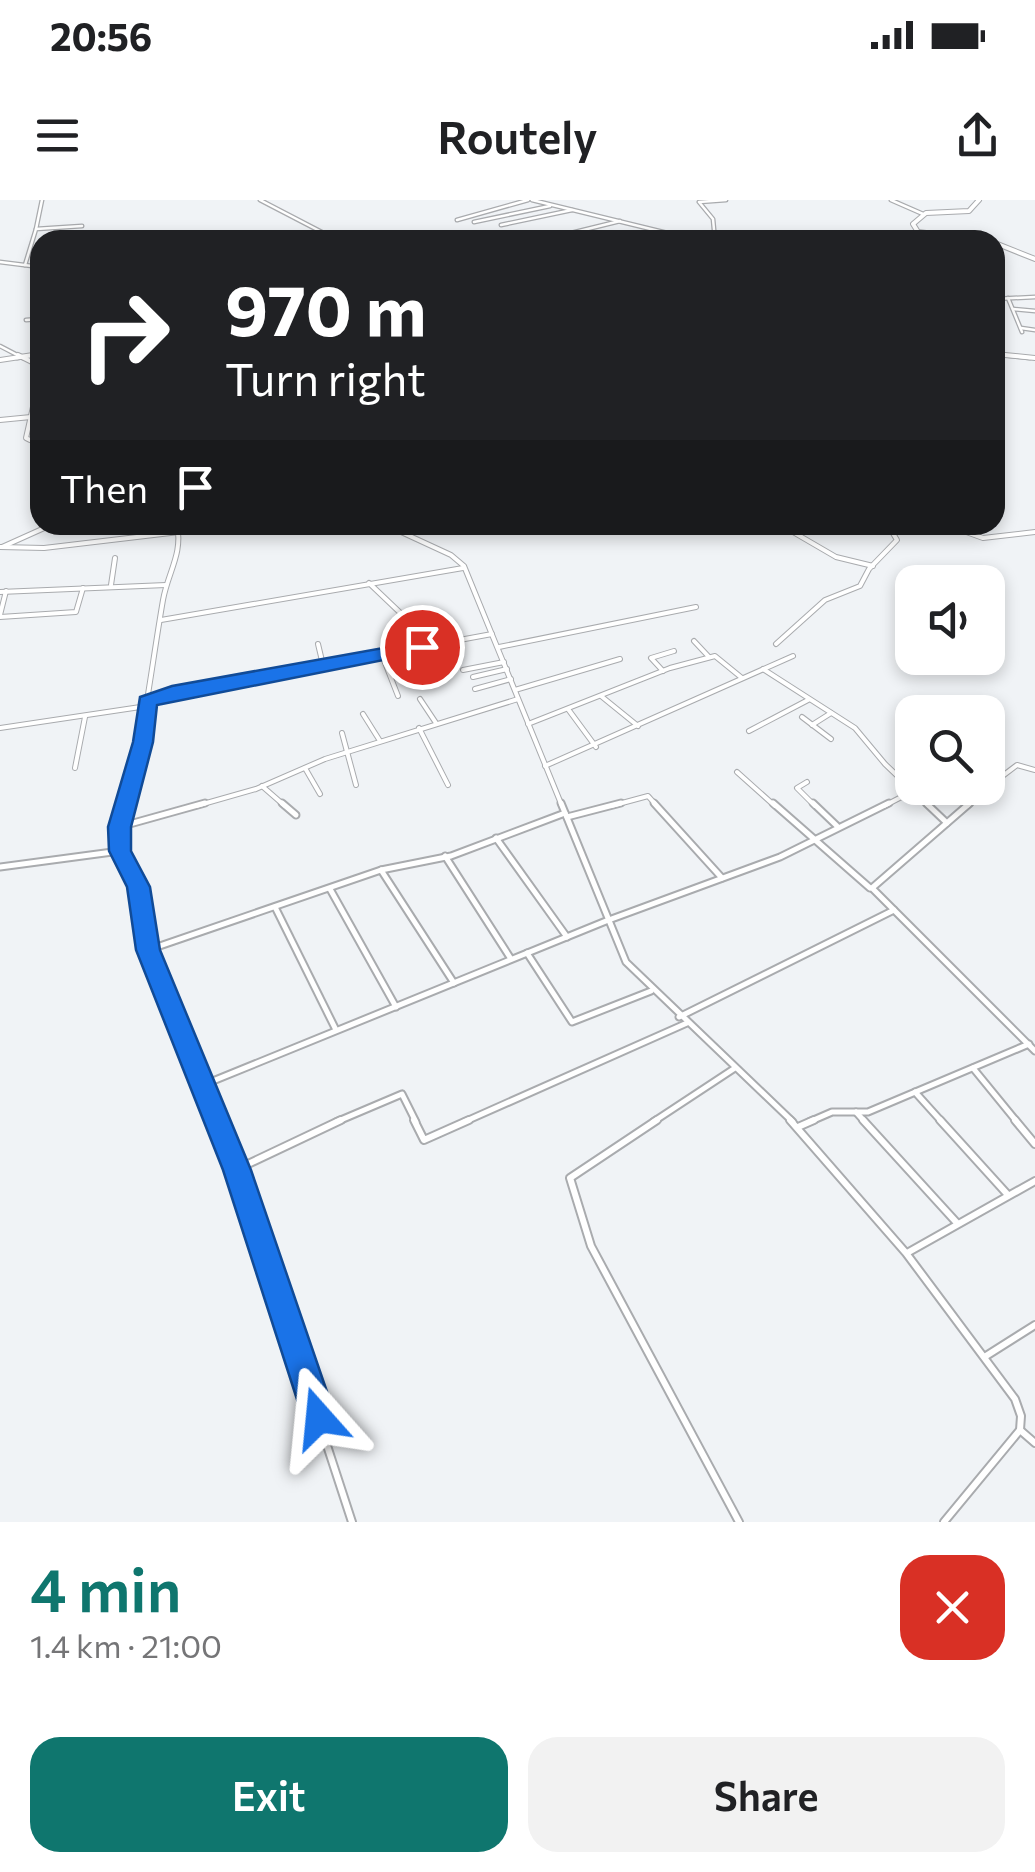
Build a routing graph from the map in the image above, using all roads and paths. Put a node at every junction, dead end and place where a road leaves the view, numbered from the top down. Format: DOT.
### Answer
graph roads {
  1 [pos="42,200"];
  2 [pos="260,200"];
  3 [pos="530,200"];
  4 [pos="726,200"];
  5 [pos="891,200"];
  6 [pos="979,200"];
  7 [pos="698,201"];
  8 [pos="554,205"];
  9 [pos="573,210"];
  10 [pos="923,214"];
  11 [pos="457,220"];
  12 [pos="621,221"];
  13 [pos="474,222"];
  14 [pos="501,225"];
  15 [pos="82,226"];
  16 [pos="36,228"];
  17 [pos="317,230"];
  18 [pos="583,230"];
  19 [pos="657,230"];
  20 [pos="714,230"];
  21 [pos="915,230"];
  22 [pos="1005,247"];
  23 [pos="30,248"];
  24 [pos="1035,260"];
  25 [pos="0,262"];
  26 [pos="25,265"];
  27 [pos="30,266"];
  28 [pos="1035,297"];
  29 [pos="1008,298"];
  30 [pos="1012,309"];
  31 [pos="1035,311"];
  32 [pos="26,320"];
  33 [pos="30,320"];
  34 [pos="1035,330"];
  35 [pos="0,346"];
  36 [pos="1005,355"];
  37 [pos="30,356"];
  38 [pos="22,358"];
  39 [pos="1035,358"];
  40 [pos="0,360"];
  41 [pos="30,362"];
  42 [pos="30,417"];
  43 [pos="0,420"];
  44 [pos="30,421"];
  45 [pos="30,440"];
  46 [pos="1035,532"];
  47 [pos="30,534"];
  48 [pos="1005,534"];
  49 [pos="156,535"];
  50 [pos="179,535"];
  51 [pos="408,535"];
  52 [pos="799,535"];
  53 [pos="895,535"];
  54 [pos="969,535"];
  55 [pos="1001,535"];
  56 [pos="1,547"];
  57 [pos="115,558"];
  58 [pos="873,566"];
  59 [pos="464,568"];
  60 [pos="368,583"];
  61 [pos="166,584"];
  62 [pos="111,586"];
  63 [pos="83,588"];
  64 [pos="3,592"];
  65 [pos="696,607"];
  66 [pos="0,616"];
  67 [pos="161,620"];
  68 [pos="493,634"];
  69 [pos="694,641"];
  70 [pos="318,644"];
  71 [pos="776,644"];
  72 [pos="422,647"];
  73 [pos="499,647"];
  74 [pos="674,651"];
  75 [pos="382,655"];
  76 [pos="793,656"];
  77 [pos="710,658"];
  78 [pos="620,659"];
  79 [pos="324,666"];
  80 [pos="506,666"];
  81 [pos="763,669"];
  82 [pos="463,670"];
  83 [pos="663,671"];
  84 [pos="473,677"];
  85 [pos="742,678"];
  86 [pos="511,679"];
  87 [pos="476,690"];
  88 [pos="515,690"];
  89 [pos="398,696"];
  90 [pos="602,696"];
  91 [pos="420,698"];
  92 [pos="518,699"];
  93 [pos="809,700"];
  94 [pos="147,704"];
  95 [pos="568,709"];
  96 [pos="832,712"];
  97 [pos="363,714"];
  98 [pos="85,716"];
  99 [pos="802,717"];
  100 [pos="436,723"];
  101 [pos="528,724"];
  102 [pos="812,725"];
  103 [pos="638,726"];
  104 [pos="0,728"];
  105 [pos="419,728"];
  106 [pos="749,731"];
  107 [pos="342,732"];
  108 [pos="832,739"];
  109 [pos="380,740"];
  110 [pos="596,747"];
  111 [pos="345,752"];
  112 [pos="546,766"];
  113 [pos="75,768"];
  114 [pos="305,768"];
  115 [pos="1035,770"];
  116 [pos="895,771"];
  117 [pos="737,772"];
  118 [pos="1005,774"];
  119 [pos="808,782"];
  120 [pos="356,785"];
  121 [pos="448,785"];
  122 [pos="262,786"];
  123 [pos="320,794"];
  124 [pos="895,800"];
  125 [pos="929,805"];
  126 [pos="966,805"];
  127 [pos="296,814"];
  128 [pos="566,814"];
  129 [pos="947,822"];
  130 [pos="837,826"];
  131 [pos="120,827"];
  132 [pos="496,838"];
  133 [pos="813,842"];
  134 [pos="120,851"];
  135 [pos="445,856"];
  136 [pos="0,867"];
  137 [pos="381,870"];
  138 [pos="722,878"];
  139 [pos="872,888"];
  140 [pos="330,889"];
  141 [pos="275,908"];
  142 [pos="894,910"];
  143 [pos="606,921"];
  144 [pos="567,937"];
  145 [pos="148,950"];
  146 [pos="527,954"];
  147 [pos="511,960"];
  148 [pos="454,983"];
  149 [pos="651,991"];
  150 [pos="396,1006"];
  151 [pos="679,1017"];
  152 [pos="686,1023"];
  153 [pos="336,1031"];
  154 [pos="1028,1044"];
  155 [pos="1035,1051"];
  156 [pos="735,1068"];
  157 [pos="974,1068"];
  158 [pos="203,1084"];
  159 [pos="916,1092"];
  160 [pos="856,1112"];
  161 [pos="798,1127"];
  162 [pos="1035,1144"];
  163 [pos="233,1172"];
  164 [pos="1035,1181"];
  165 [pos="1008,1195"];
  166 [pos="957,1223"];
  167 [pos="906,1253"];
  168 [pos="1035,1325"];
  169 [pos="986,1356"];
  170 [pos="1020,1430"];
  171 [pos="1035,1443"];
  172 [pos="352,1522"];
  173 [pos="740,1522"];
  174 [pos="944,1522"];
  1 -- 16 [label="street"];
  2 -- 17 [label="street"];
  3 -- 8 [label="street"];
  3 -- 11 [label="street"];
  4 -- 7 [label="street"];
  5 -- 10 [label="street"];
  6 -- 10 [label="street"];
  7 -- 20 [label="street"];
  8 -- 9 [label="street"];
  8 -- 13 [label="street"];
  9 -- 12 [label="street"];
  9 -- 14 [label="street"];
  10 -- 21 [label="street"];
  12 -- 18 [label="street"];
  12 -- 19 [label="street"];
  15 -- 16 [label="street"];
  22 -- 24 [label="street"];
  23 -- 26 [label="street"];
  25 -- 26 [label="street"];
  26 -- 27 [label="street"];
  28 -- 29 [label="street"];
  29 -- 30 [label="street"];
  30 -- 31 [label="street"];
  30 -- 34 [label="street"];
  32 -- 33 [label="street"];
  35 -- 38 [label="street"];
  36 -- 39 [label="street"];
  37 -- 38 [label="street"];
  38 -- 40 [label="street"];
  38 -- 41 [label="street"];
  42 -- 43 [label="street"];
  44 -- 45 [label="street"];
  46 -- 48 [label="street"];
  47 -- 56 [label="street"];
  49 -- 56 [label="street"];
  50 -- 61 [label="street"];
  51 -- 59 [label="street"];
  52 -- 58 [label="street"];
  53 -- 58 [label="street"];
  54 -- 55 [label="street"];
  57 -- 62 [label="street"];
  58 -- 71 [label="street"];
  59 -- 60 [label="street"];
  59 -- 68 [label="street"];
  60 -- 67 [label="street"];
  60 -- 72 [label="street"];
  61 -- 62 [label="street"];
  61 -- 67 [label="street"];
  62 -- 63 [label="street"];
  63 -- 64 [label="street"];
  63 -- 66 [label="street"];
  64 -- 66 [label="street"];
  65 -- 73 [label="street"];
  67 -- 94 [label="street"];
  68 -- 72 [label="street"];
  68 -- 73 [label="street"];
  69 -- 77 [label="street"];
  70 -- 79 [label="street"];
  72 -- 75 [label="street"];
  73 -- 80 [label="street"];
  74 -- 83 [label="street"];
  75 -- 79 [label="street"];
  75 -- 89 [label="street"];
  76 -- 81 [label="street"];
  77 -- 83 [label="street"];
  77 -- 85 [label="street"];
  78 -- 88 [label="street"];
  79 -- 94 [label="street"];
  80 -- 82 [label="street"];
  80 -- 84 [label="street"];
  80 -- 86 [label="street"];
  81 -- 85 [label="street"];
  81 -- 93 [label="street"];
  83 -- 90 [label="street"];
  85 -- 103 [label="street"];
  86 -- 87 [label="street"];
  86 -- 88 [label="street"];
  88 -- 92 [label="street"];
  90 -- 95 [label="street"];
  90 -- 103 [label="street"];
  91 -- 100 [label="street"];
  92 -- 100 [label="street"];
  92 -- 101 [label="street"];
  93 -- 96 [label="street"];
  93 -- 106 [label="street"];
  94 -- 98 [label="street"];
  94 -- 131 [label="street"];
  95 -- 101 [label="street"];
  95 -- 110 [label="street"];
  96 -- 102 [label="street"];
  96 -- 116 [label="street"];
  97 -- 109 [label="street"];
  98 -- 104 [label="street"];
  98 -- 113 [label="street"];
  99 -- 102 [label="street"];
  100 -- 105 [label="street"];
  101 -- 112 [label="street"];
  102 -- 108 [label="street"];
  103 -- 110 [label="street"];
  105 -- 109 [label="street"];
  105 -- 121 [label="street"];
  107 -- 111 [label="street"];
  109 -- 111 [label="street"];
  110 -- 112 [label="street"];
  111 -- 114 [label="street"];
  111 -- 120 [label="street"];
  112 -- 128 [label="street"];
  114 -- 122 [label="street"];
  114 -- 123 [label="street"];
  115 -- 118 [label="street"];
  117 -- 133 [label="street"];
  119 -- 130 [label="street"];
  122 -- 127 [label="street"];
  122 -- 131 [label="street"];
  124 -- 130 [label="street"];
  125 -- 129 [label="street"];
  126 -- 129 [label="street"];
  128 -- 132 [label="street"];
  128 -- 138 [label="street"];
  128 -- 143 [label="street"];
  129 -- 139 [label="street"];
  130 -- 133 [label="street"];
  131 -- 134 [label="street"];
  132 -- 135 [label="street"];
  132 -- 144 [label="street"];
  133 -- 138 [label="street"];
  133 -- 139 [label="street"];
  134 -- 136 [label="street"];
  134 -- 145 [label="street"];
  135 -- 137 [label="street"];
  135 -- 147 [label="street"];
  137 -- 140 [label="street"];
  137 -- 148 [label="street"];
  138 -- 143 [label="street"];
  139 -- 142 [label="street"];
  140 -- 141 [label="street"];
  140 -- 150 [label="street"];
  141 -- 145 [label="street"];
  141 -- 153 [label="street"];
  142 -- 151 [label="street"];
  142 -- 154 [label="street"];
  143 -- 144 [label="street"];
  143 -- 149 [label="street"];
  144 -- 146 [label="street"];
  145 -- 158 [label="street"];
  146 -- 147 [label="street"];
  146 -- 149 [label="street"];
  147 -- 148 [label="street"];
  148 -- 150 [label="street"];
  149 -- 151 [label="street"];
  150 -- 153 [label="street"];
  151 -- 152 [label="street"];
  152 -- 156 [label="street"];
  152 -- 163 [label="street"];
  153 -- 158 [label="street"];
  154 -- 155 [label="street"];
  154 -- 157 [label="street"];
  156 -- 161 [label="street"];
  156 -- 173 [label="street"];
  157 -- 159 [label="street"];
  157 -- 162 [label="street"];
  158 -- 163 [label="street"];
  159 -- 160 [label="street"];
  159 -- 165 [label="street"];
  160 -- 161 [label="street"];
  160 -- 166 [label="street"];
  161 -- 167 [label="street"];
  163 -- 172 [label="street"];
  164 -- 165 [label="street"];
  165 -- 166 [label="street"];
  166 -- 167 [label="street"];
  167 -- 169 [label="street"];
  168 -- 169 [label="street"];
  169 -- 170 [label="street"];
  170 -- 171 [label="street"];
  170 -- 174 [label="street"];
}
